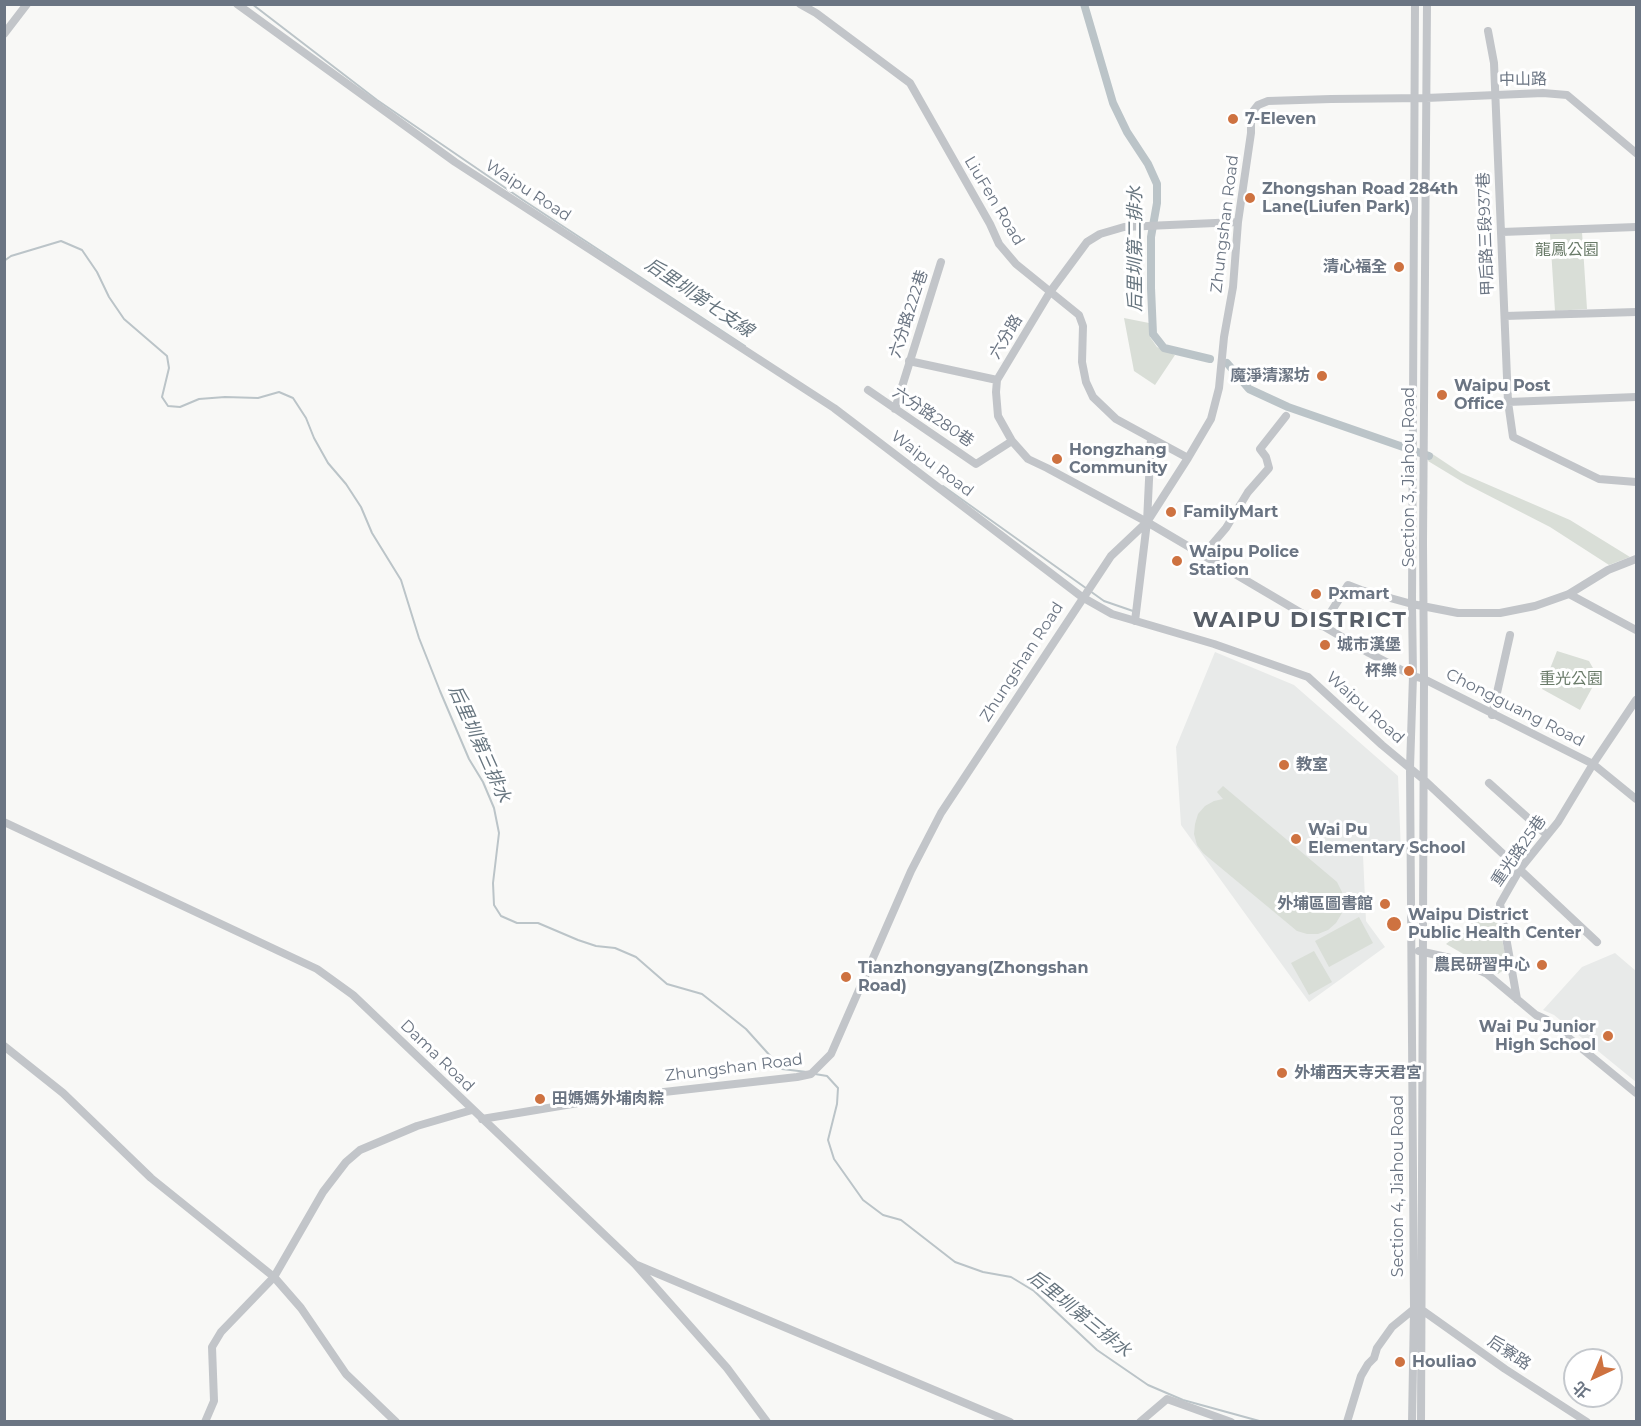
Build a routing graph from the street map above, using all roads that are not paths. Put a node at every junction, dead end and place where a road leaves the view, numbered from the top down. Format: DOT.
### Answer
graph roads {
  1 [pos="27,4"];
  2 [pos="237,4"];
  3 [pos="800,4"];
  4 [pos="1415,4"];
  5 [pos="1427,4"];
  6 [pos="1488,31"];
  7 [pos="4,34"];
  8 [pos="1495,95"];
  9 [pos="1415,98"];
  10 [pos="1426,98"];
  11 [pos="1636,153"];
  12 [pos="1238,222"];
  13 [pos="1636,227"];
  14 [pos="1502,232"];
  15 [pos="941,261"];
  16 [pos="1050,292"];
  17 [pos="1636,312"];
  18 [pos="1505,316"];
  19 [pos="909,361"];
  20 [pos="997,380"];
  21 [pos="868,390"];
  22 [pos="1636,397"];
  23 [pos="1509,402"];
  24 [pos="895,409"];
  25 [pos="1286,416"];
  26 [pos="1150,438"];
  27 [pos="1012,441"];
  28 [pos="1188,458"];
  29 [pos="1636,482"];
  30 [pos="1147,522"];
  31 [pos="1203,555"];
  32 [pos="1636,560"];
  33 [pos="1569,594"];
  34 [pos="1082,597"];
  35 [pos="1412,604"];
  36 [pos="1424,606"];
  37 [pos="1135,621"];
  38 [pos="1322,626"];
  39 [pos="1636,630"];
  40 [pos="1510,635"];
  41 [pos="1413,676"];
  42 [pos="1424,679"];
  43 [pos="1636,700"];
  44 [pos="1492,715"];
  45 [pos="1593,764"];
  46 [pos="1410,768"];
  47 [pos="1423,779"];
  48 [pos="1489,783"];
  49 [pos="1636,799"];
  50 [pos="4,822"];
  51 [pos="1547,835"];
  52 [pos="1521,869"];
  53 [pos="1597,942"];
  54 [pos="1412,950"];
  55 [pos="1422,951"];
  56 [pos="1517,999"];
  57 [pos="4,1046"];
  58 [pos="1636,1093"];
  59 [pos="472,1110"];
  60 [pos="482,1119"];
  61 [pos="635,1264"];
  62 [pos="274,1277"];
  63 [pos="1418,1310"];
  64 [pos="205,1422"];
  65 [pos="396,1422"];
  66 [pos="767,1422"];
  67 [pos="1010,1422"];
  68 [pos="1140,1422"];
  69 [pos="1231,1422"];
  70 [pos="1347,1422"];
  71 [pos="1412,1422"];
  72 [pos="1421,1422"];
  73 [pos="1587,1422"];
  1 -- 7 [label="street"];
  2 -- 34 [label="street, Waipu Road"];
  3 -- 16 [label="street, LiuFen Road"];
  4 -- 9 [label="street, Section 3, Jiahou Road"];
  5 -- 10 [label="street, Section 3, Jiahou Road"];
  6 -- 8 [label="street, 甲后路三段937巷"];
  8 -- 10 [label="street, 中山路"];
  8 -- 11 [label="street, 中山路"];
  8 -- 14 [label="street, 甲后路三段937巷"];
  9 -- 10 [label="street, Zhungshan Road"];
  9 -- 12 [label="street, Zhungshan Road"];
  9 -- 35 [label="street, Section 3, Jiahou Road"];
  10 -- 36 [label="street, Section 3, Jiahou Road"];
  12 -- 16 [label="street, 六分路"];
  12 -- 28 [label="street, Zhungshan Road"];
  13 -- 14 [label="street"];
  14 -- 18 [label="street, 甲后路三段937巷"];
  15 -- 19 [label="street, 六分路222巷"];
  16 -- 20 [label="street, 六分路"];
  16 -- 26 [label="street, LiuFen Road"];
  17 -- 18 [label="street"];
  18 -- 23 [label="street, 甲后路三段937巷"];
  19 -- 20 [label="street, 六分路"];
  19 -- 24 [label="street, 六分路222巷"];
  20 -- 27 [label="street"];
  21 -- 24 [label="street, 六分路280巷"];
  22 -- 23 [label="street"];
  23 -- 29 [label="street, 甲后路三段937巷"];
  24 -- 27 [label="street, 六分路280巷"];
  25 -- 31 [label="street"];
  26 -- 28 [label="street, LiuFen Road"];
  26 -- 30 [label="street"];
  27 -- 30 [label="street"];
  28 -- 30 [label="street, Zhungshan Road"];
  30 -- 31 [label="street"];
  30 -- 34 [label="street, Zhungshan Road"];
  30 -- 37 [label="street"];
  31 -- 38 [label="street"];
  32 -- 33 [label="street"];
  33 -- 36 [label="street"];
  33 -- 39 [label="street"];
  34 -- 37 [label="street, Waipu Road"];
  34 -- 60 [label="street, Zhungshan Road"];
  35 -- 36 [label="street"];
  35 -- 38 [label="street"];
  35 -- 41 [label="street, Section 3, Jiahou Road"];
  36 -- 42 [label="street, Section 3, Jiahou Road"];
  37 -- 46 [label="street, Waipu Road"];
  38 -- 41 [label="street"];
  40 -- 44 [label="street"];
  41 -- 42 [label="street"];
  41 -- 46 [label="street, Section 3, Jiahou Road"];
  42 -- 44 [label="street, Chongguang Road"];
  42 -- 47 [label="street, Section 3, Jiahou Road"];
  43 -- 45 [label="street"];
  44 -- 45 [label="street, Chongguang Road"];
  45 -- 49 [label="street, Chongguang Road"];
  45 -- 51 [label="street, 重光路25巷"];
  46 -- 47 [label="street, Waipu Road"];
  46 -- 54 [label="street, Section 3, Jiahou Road"];
  47 -- 52 [label="street, Waipu Road"];
  47 -- 55 [label="street, Section 3, Jiahou Road"];
  48 -- 51 [label="street"];
  50 -- 59 [label="street, Dama Road"];
  51 -- 52 [label="street, 重光路25巷"];
  52 -- 53 [label="street, Waipu Road"];
  52 -- 56 [label="street, 重光路25巷"];
  54 -- 55 [label="street"];
  54 -- 63 [label="street, Section 4, Jiahou Road"];
  55 -- 56 [label="street"];
  55 -- 63 [label="street, Section 4, Jiahou Road"];
  56 -- 58 [label="street"];
  57 -- 62 [label="street"];
  59 -- 60 [label="street, Dama Road"];
  59 -- 62 [label="street"];
  60 -- 61 [label="street, Dama Road"];
  61 -- 66 [label="street, Dama Road"];
  61 -- 67 [label="street"];
  62 -- 64 [label="street"];
  62 -- 65 [label="street"];
  63 -- 70 [label="street"];
  63 -- 71 [label="street, Section 4, Jiahou Road"];
  63 -- 72 [label="street, Section 4, Jiahou Road"];
  63 -- 73 [label="street, 后寮路"];
  68 -- 69 [label="street"];
}
